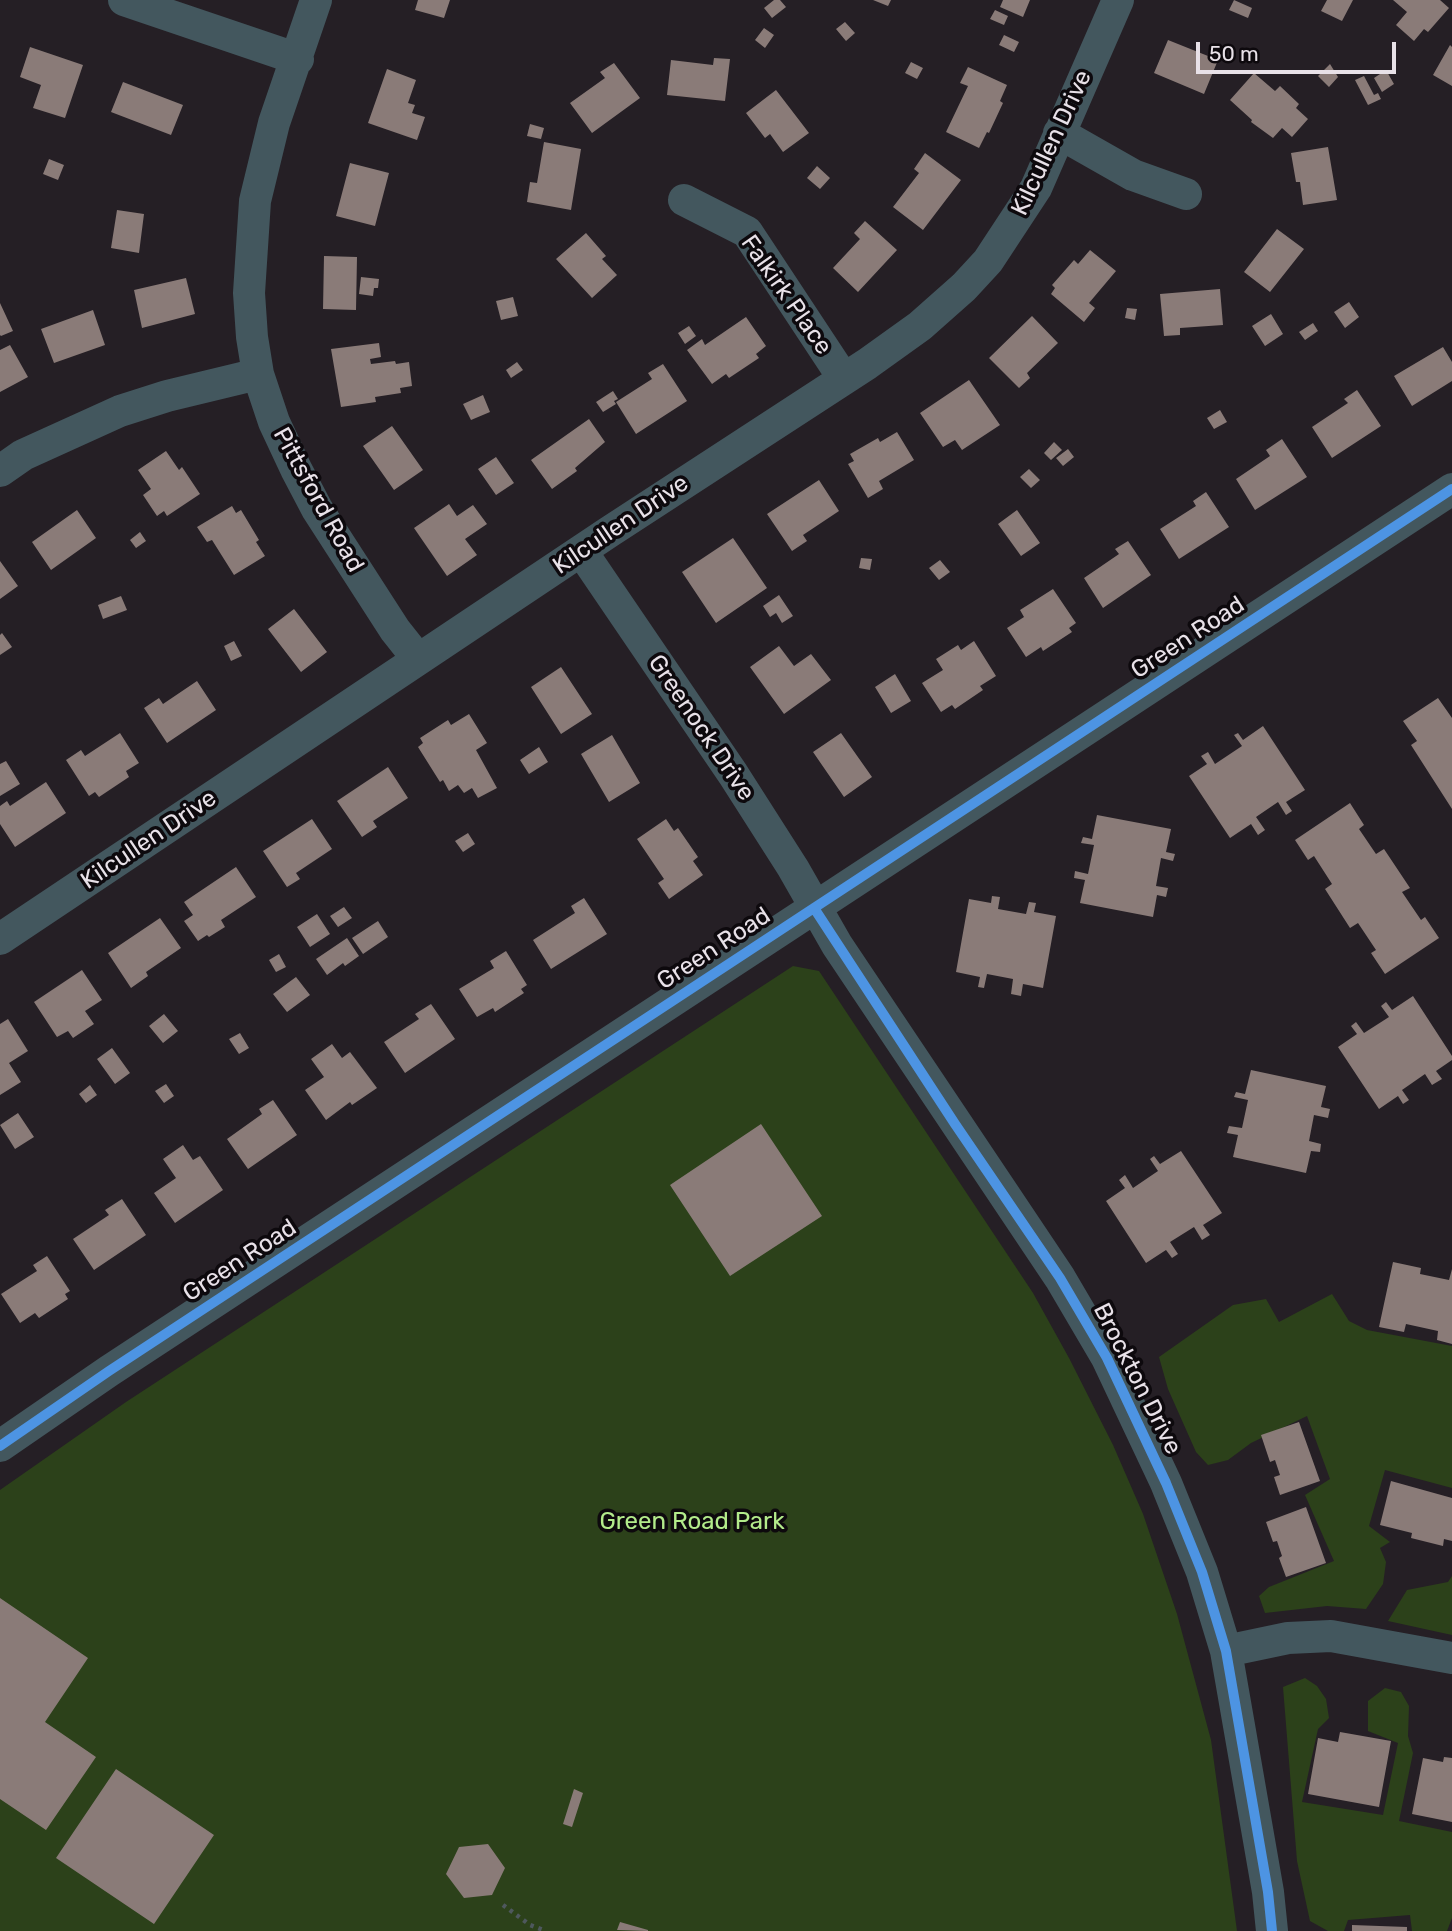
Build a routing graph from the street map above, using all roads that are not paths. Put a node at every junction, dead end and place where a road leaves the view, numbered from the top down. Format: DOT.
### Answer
graph roads {
  1 [pos="124,0"];
  2 [pos="316,0"];
  3 [pos="1118,0"];
  4 [pos="298,59"];
  5 [pos="1059,133"];
  6 [pos="1186,194"];
  7 [pos="684,200"];
  8 [pos="258,374"];
  9 [pos="844,379"];
  10 [pos="0,471"];
  11 [pos="1452,489"];
  12 [pos="582,552"];
  13 [pos="418,659"];
  14 [pos="814,908"];
  15 [pos="0,939"];
  16 [pos="0,1446"];
  17 [pos="1226,1651"];
  18 [pos="1452,1658"];
  19 [pos="1272,1931"];
  1 -- 4 [label="street"];
  2 -- 4 [label="street, Pittsford Road"];
  3 -- 5 [label="street, Kilcullen Drive"];
  4 -- 8 [label="street, Pittsford Road"];
  5 -- 6 [label="street"];
  5 -- 9 [label="street, Kilcullen Drive"];
  7 -- 9 [label="street, Falkirk Place"];
  8 -- 10 [label="street"];
  8 -- 13 [label="street, Pittsford Road"];
  9 -- 12 [label="street, Kilcullen Drive"];
  11 -- 14 [label="street, Green Road"];
  12 -- 13 [label="street, Kilcullen Drive"];
  12 -- 14 [label="street, Greenock Drive"];
  13 -- 15 [label="street, Kilcullen Drive"];
  14 -- 16 [label="street, Green Road"];
  14 -- 17 [label="street, Brockton Drive"];
  17 -- 18 [label="street"];
  17 -- 19 [label="street, Brockton Drive"];
}
